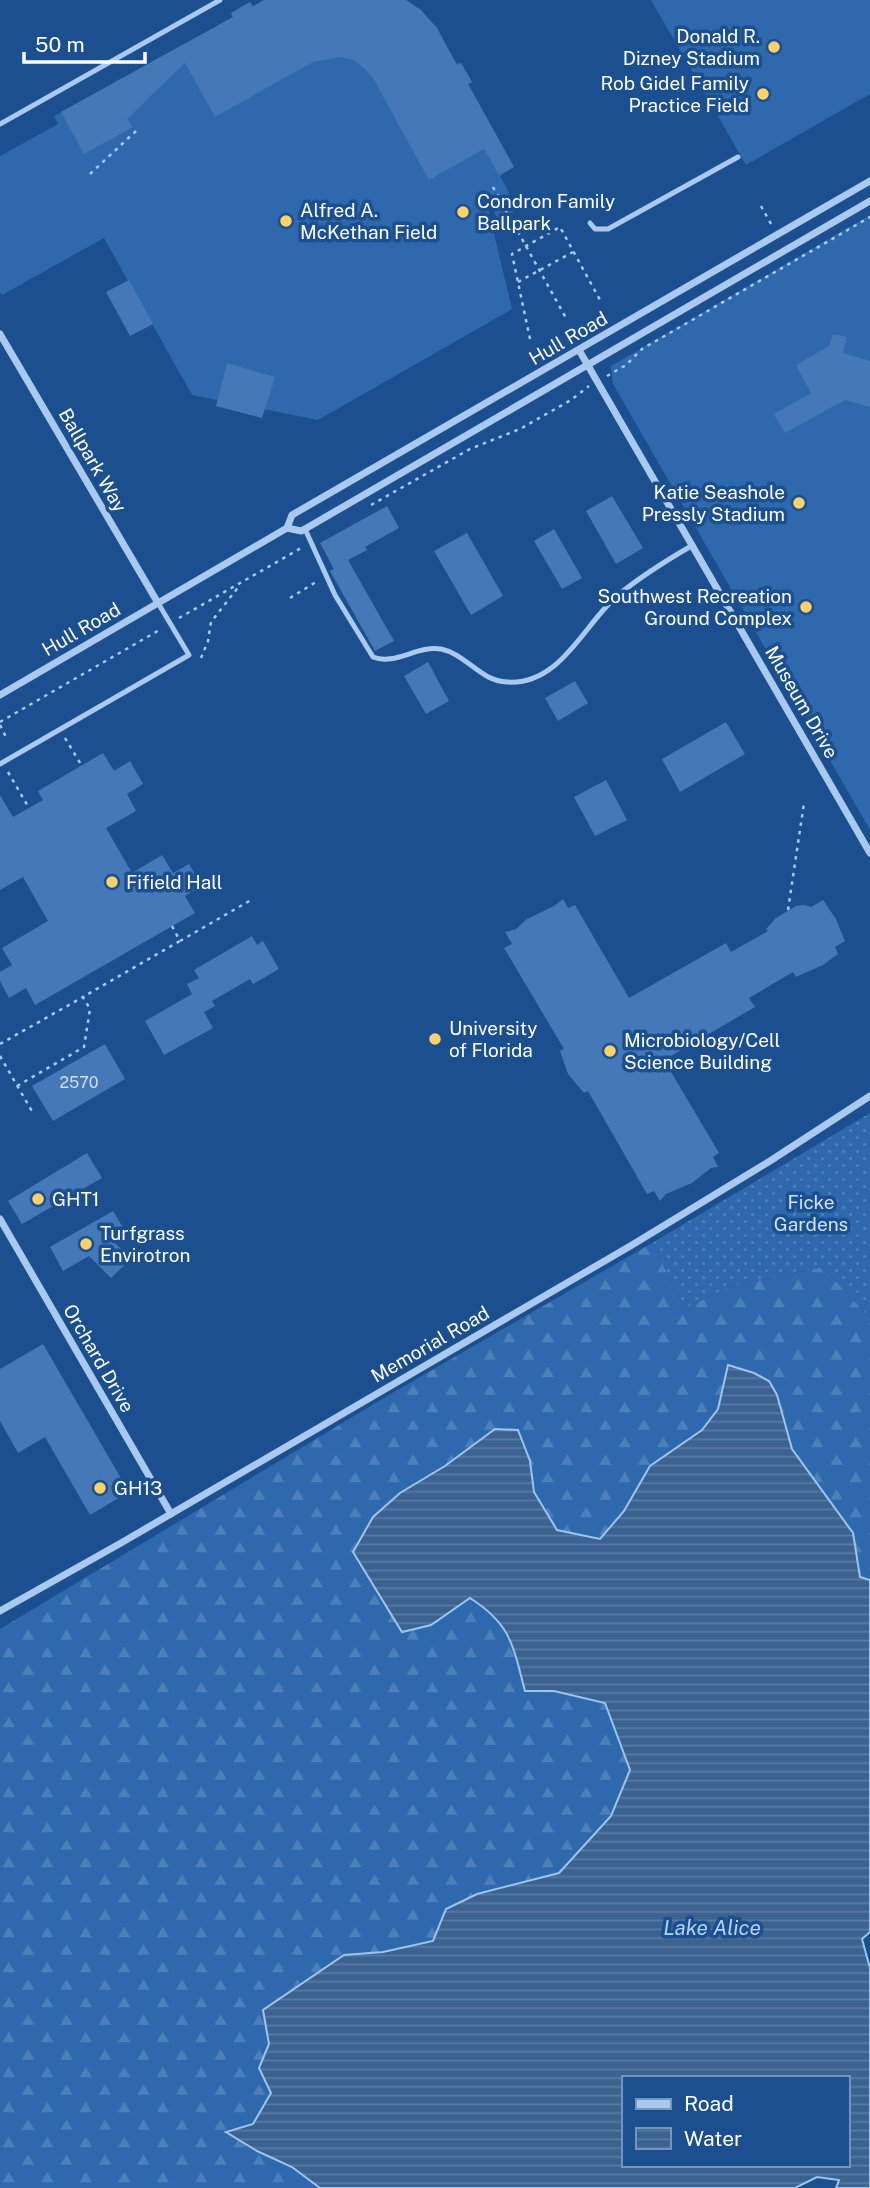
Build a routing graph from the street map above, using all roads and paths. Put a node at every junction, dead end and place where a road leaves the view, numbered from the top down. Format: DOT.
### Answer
graph roads {
  1 [pos="220,0"];
  2 [pos="0,124"];
  3 [pos="136,131"];
  4 [pos="738,157"];
  5 [pos="90,174"];
  6 [pos="870,181"];
  7 [pos="492,187"];
  8 [pos="870,201"];
  9 [pos="761,206"];
  10 [pos="870,217"];
  11 [pos="590,223"];
  12 [pos="773,227"];
  13 [pos="526,246"];
  14 [pos="573,252"];
  15 [pos="540,270"];
  16 [pos="517,283"];
  17 [pos="600,300"];
  18 [pos="566,318"];
  19 [pos="0,334"];
  20 [pos="530,339"];
  21 [pos="579,350"];
  22 [pos="587,364"];
  23 [pos="611,373"];
  24 [pos="580,391"];
  25 [pos="370,506"];
  26 [pos="287,528"];
  27 [pos="305,529"];
  28 [pos="308,543"];
  29 [pos="693,545"];
  30 [pos="322,579"];
  31 [pos="241,582"];
  32 [pos="290,598"];
  33 [pos="158,603"];
  34 [pos="183,609"];
  35 [pos="155,632"];
  36 [pos="200,659"];
  37 [pos="0,695"];
  38 [pos="0,723"];
  39 [pos="6,737"];
  40 [pos="65,738"];
  41 [pos="0,764"];
  42 [pos="82,766"];
  43 [pos="8,772"];
  44 [pos="804,803"];
  45 [pos="29,808"];
  46 [pos="870,853"];
  47 [pos="251,900"];
  48 [pos="788,910"];
  49 [pos="172,926"];
  50 [pos="180,941"];
  51 [pos="83,997"];
  52 [pos="0,1044"];
  53 [pos="0,1056"];
  54 [pos="18,1086"];
  55 [pos="870,1096"];
  56 [pos="33,1113"];
  57 [pos="0,1219"];
  58 [pos="171,1514"];
  59 [pos="0,1611"];
  1 -- 2 [label="lane"];
  3 -- 5 [label="path"];
  4 -- 11 [label="lane"];
  6 -- 21 [label="street, Hull Road"];
  7 -- 13 [label="path"];
  8 -- 22 [label="street, Hull Road"];
  9 -- 12 [label="path"];
  10 -- 23 [label="path"];
  13 -- 14 [label="path"];
  13 -- 15 [label="path"];
  13 -- 16 [label="path"];
  14 -- 15 [label="path"];
  14 -- 17 [label="path"];
  15 -- 16 [label="path"];
  15 -- 18 [label="path"];
  16 -- 20 [label="path"];
  19 -- 33 [label="street, Ballpark Way"];
  21 -- 22 [label="street, Museum Drive"];
  21 -- 26 [label="street, Hull Road"];
  22 -- 27 [label="street, Hull Road"];
  22 -- 29 [label="street, Museum Drive"];
  24 -- 25 [label="path"];
  26 -- 27 [label="street"];
  26 -- 33 [label="street, Hull Road"];
  27 -- 29 [label="lane"];
  28 -- 31 [label="path"];
  29 -- 46 [label="street, Museum Drive"];
  30 -- 32 [label="path"];
  31 -- 34 [label="path"];
  31 -- 36 [label="path"];
  33 -- 37 [label="street, Hull Road"];
  33 -- 41 [label="lane"];
  35 -- 38 [label="path"];
  38 -- 39 [label="path"];
  40 -- 42 [label="path"];
  43 -- 45 [label="path"];
  44 -- 48 [label="path"];
  47 -- 50 [label="path"];
  49 -- 50 [label="path"];
  50 -- 51 [label="path"];
  51 -- 52 [label="path"];
  51 -- 54 [label="path"];
  53 -- 54 [label="path"];
  54 -- 56 [label="path"];
  55 -- 58 [label="street, Memorial Road"];
  57 -- 58 [label="street, Orchard Drive"];
  58 -- 59 [label="street, Memorial Road"];
}
